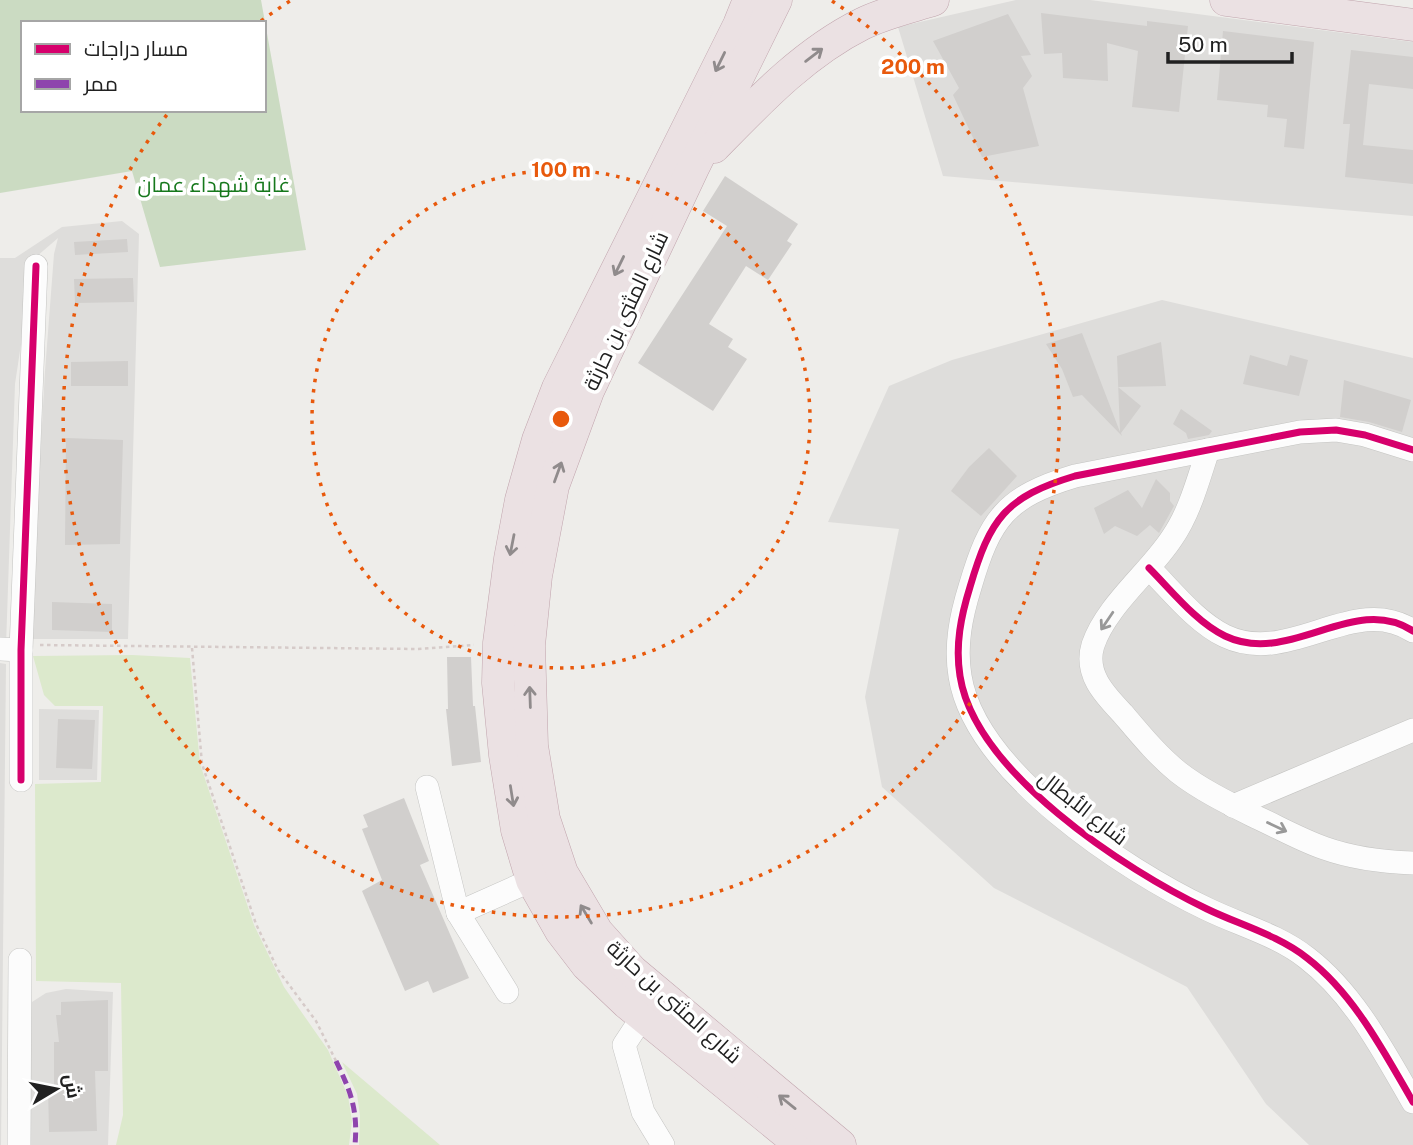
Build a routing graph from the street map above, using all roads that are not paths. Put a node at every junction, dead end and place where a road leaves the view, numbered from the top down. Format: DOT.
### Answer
graph roads {
  1 [pos="776,0"];
  2 [pos="933,0"];
  3 [pos="1226,0"];
  4 [pos="1390,0"];
  5 [pos="1413,3"];
  6 [pos="739,8"];
  7 [pos="1413,25"];
  8 [pos="693,168"];
  9 [pos="36,266"];
  10 [pos="1208,450"];
  11 [pos="1413,450"];
  12 [pos="1149,568"];
  13 [pos="1413,631"];
  14 [pos="14,648"];
  15 [pos="1413,730"];
  16 [pos="21,780"];
  17 [pos="427,787"];
  18 [pos="1234,806"];
  19 [pos="1413,863"];
  20 [pos="532,880"];
  21 [pos="458,913"];
  22 [pos="20,960"];
  23 [pos="507,992"];
  24 [pos="643,1016"];
  25 [pos="1413,1102"];
  26 [pos="19,1145"];
  27 [pos="663,1145"];
  28 [pos="801,1145"];
  29 [pos="840,1145"];
  1 -- 8 [label="highway, شارع المثنى بن حارثة"];
  8 -- 2 [label="highway, one-way"];
  3 -- 7 [label="highway"];
  4 -- 5 [label="highway"];
  6 -- 20 [label="highway, شارع المثنى بن حارثة, one-way"];
  29 -- 8 [label="highway, شارع المثنى بن حارثة, one-way"];
  9 -- 14 [label="street"];
  10 -- 11 [label="street, شارع الأبطال"];
  10 -- 12 [label="street"];
  10 -- 25 [label="street, شارع الأبطال"];
  12 -- 13 [label="street"];
  12 -- 18 [label="street, one-way"];
  14 -- 16 [label="street"];
  15 -- 18 [label="street"];
  17 -- 21 [label="street"];
  18 -- 19 [label="street, one-way"];
  20 -- 21 [label="street"];
  20 -- 24 [label="highway, شارع المثنى بن حارثة"];
  21 -- 23 [label="street"];
  22 -- 26 [label="street"];
  24 -- 27 [label="street"];
  24 -- 28 [label="highway, شارع المثنى بن حارثة"];
}
